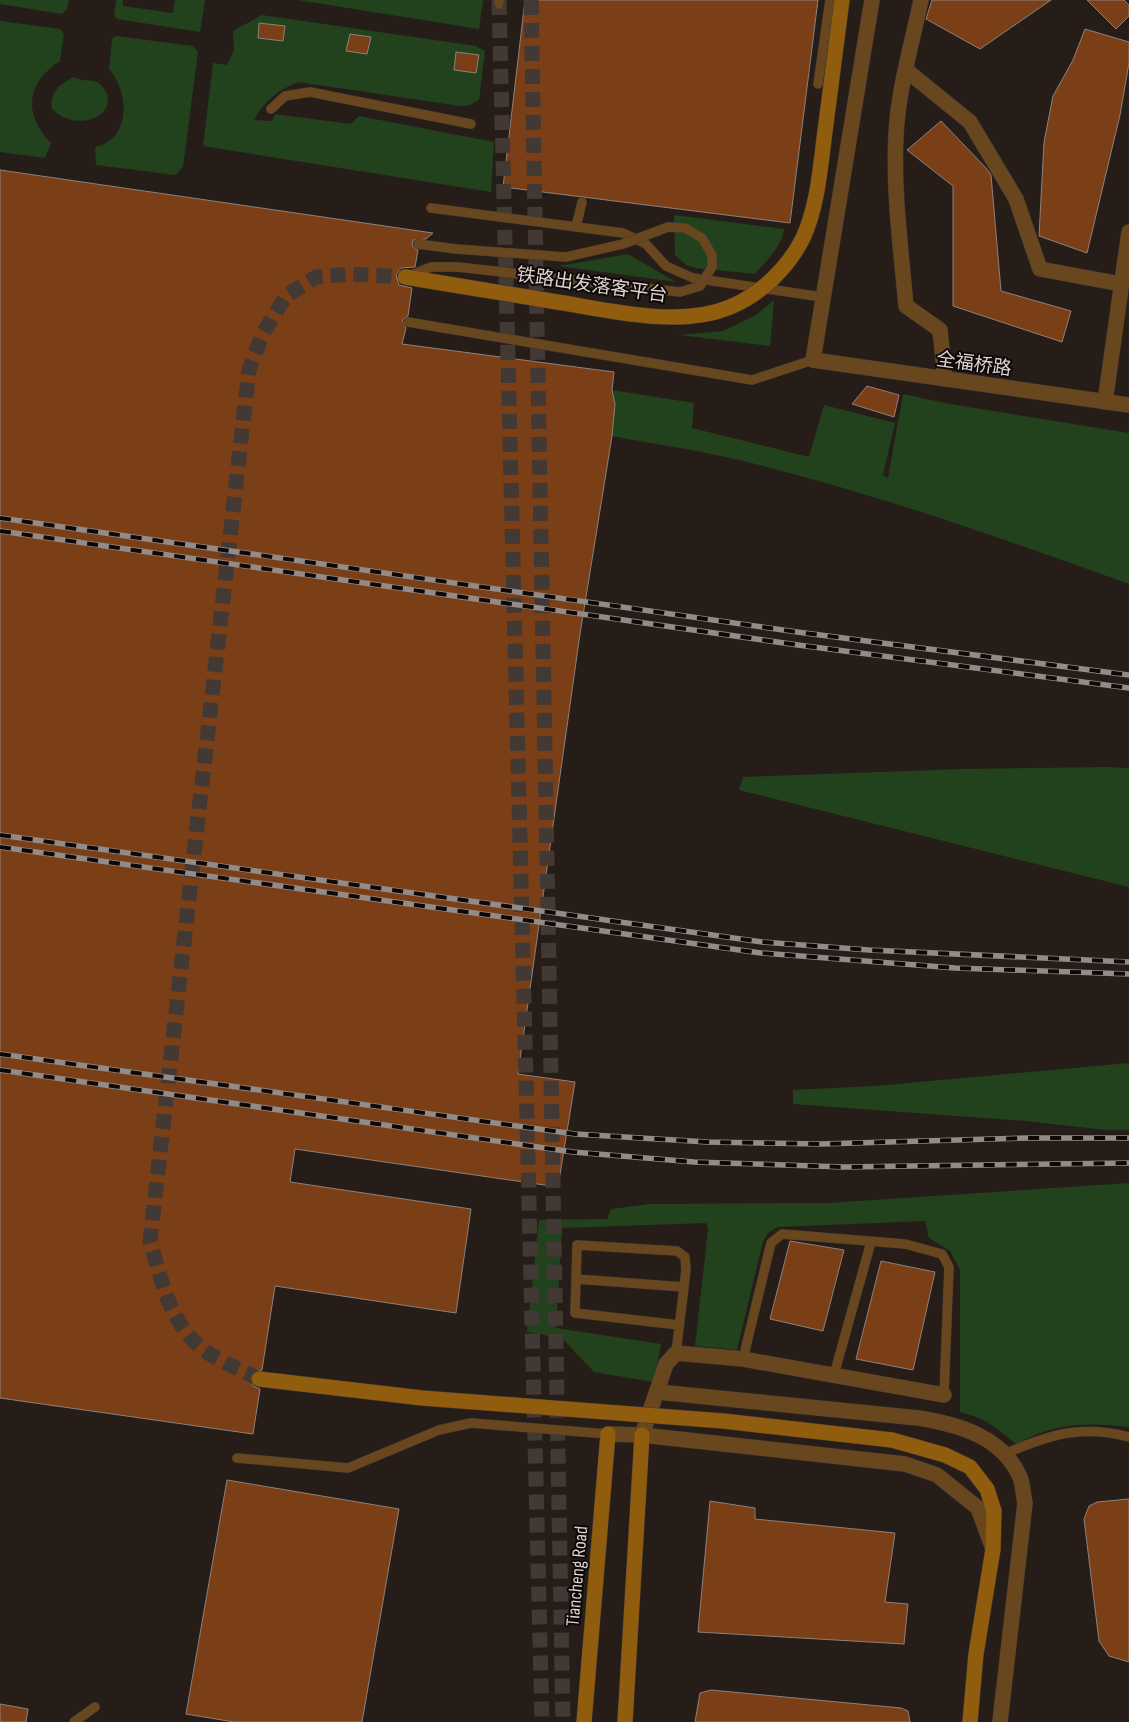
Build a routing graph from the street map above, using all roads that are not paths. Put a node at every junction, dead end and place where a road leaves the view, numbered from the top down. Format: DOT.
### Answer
graph roads {
  1 [pos="830,0"];
  2 [pos="842,0"];
  3 [pos="872,0"];
  4 [pos="921,0"];
  5 [pos="906,70"];
  6 [pos="818,84"];
  7 [pos="272,108"];
  8 [pos="471,124"];
  9 [pos="582,202"];
  10 [pos="431,208"];
  11 [pos="576,227"];
  12 [pos="1129,232"];
  13 [pos="418,244"];
  14 [pos="405,277"];
  15 [pos="1121,284"];
  16 [pos="822,297"];
  17 [pos="408,322"];
  18 [pos="813,360"];
  19 [pos="945,379"];
  20 [pos="1105,402"];
  21 [pos="1129,405"];
  22 [pos="871,1242"];
  23 [pos="576,1279"];
  24 [pos="684,1287"];
  25 [pos="679,1325"];
  26 [pos="676,1353"];
  27 [pos="743,1359"];
  28 [pos="834,1375"];
  29 [pos="259,1378"];
  30 [pos="658,1392"];
  31 [pos="944,1395"];
  32 [pos="608,1434"];
  33 [pos="642,1435"];
  34 [pos="1129,1437"];
  35 [pos="1004,1454"];
  36 [pos="237,1458"];
  37 [pos="993,1549"];
  38 [pos="95,1707"];
  39 [pos="74,1722"];
  40 [pos="584,1722"];
  41 [pos="625,1722"];
  42 [pos="970,1722"];
  43 [pos="1000,1722"];
  1 -- 6 [label="lane"];
  2 -- 14 [label="main road, 铁路出发落客平台, bridge"];
  3 -- 16 [label="street"];
  4 -- 5 [label="street"];
  5 -- 15 [label="street"];
  5 -- 19 [label="street"];
  7 -- 8 [label="lane"];
  9 -- 11 [label="lane"];
  10 -- 11 [label="lane"];
  11 -- 16 [label="lane"];
  12 -- 15 [label="street"];
  13 -- 14 [label="lane, bridge"];
  15 -- 20 [label="street"];
  16 -- 18 [label="street"];
  17 -- 18 [label="lane"];
  18 -- 19 [label="street, 全福桥路"];
  19 -- 20 [label="street, 全福桥路"];
  20 -- 21 [label="street, 全福桥路"];
  22 -- 27 [label="lane"];
  22 -- 28 [label="lane"];
  22 -- 31 [label="lane"];
  23 -- 24 [label="lane"];
  23 -- 24 [label="lane"];
  23 -- 25 [label="lane"];
  24 -- 25 [label="lane"];
  25 -- 26 [label="lane"];
  26 -- 27 [label="street"];
  26 -- 30 [label="street"];
  27 -- 28 [label="street"];
  28 -- 31 [label="street"];
  29 -- 37 [label="main road, bridge"];
  30 -- 33 [label="street"];
  30 -- 35 [label="street"];
  32 -- 33 [label="street"];
  32 -- 36 [label="lane"];
  32 -- 40 [label="main road, Tiancheng Road"];
  33 -- 37 [label="street"];
  33 -- 41 [label="main road"];
  34 -- 35 [label="lane"];
  35 -- 43 [label="street"];
  37 -- 42 [label="main road"];
  38 -- 39 [label="lane"];
}
